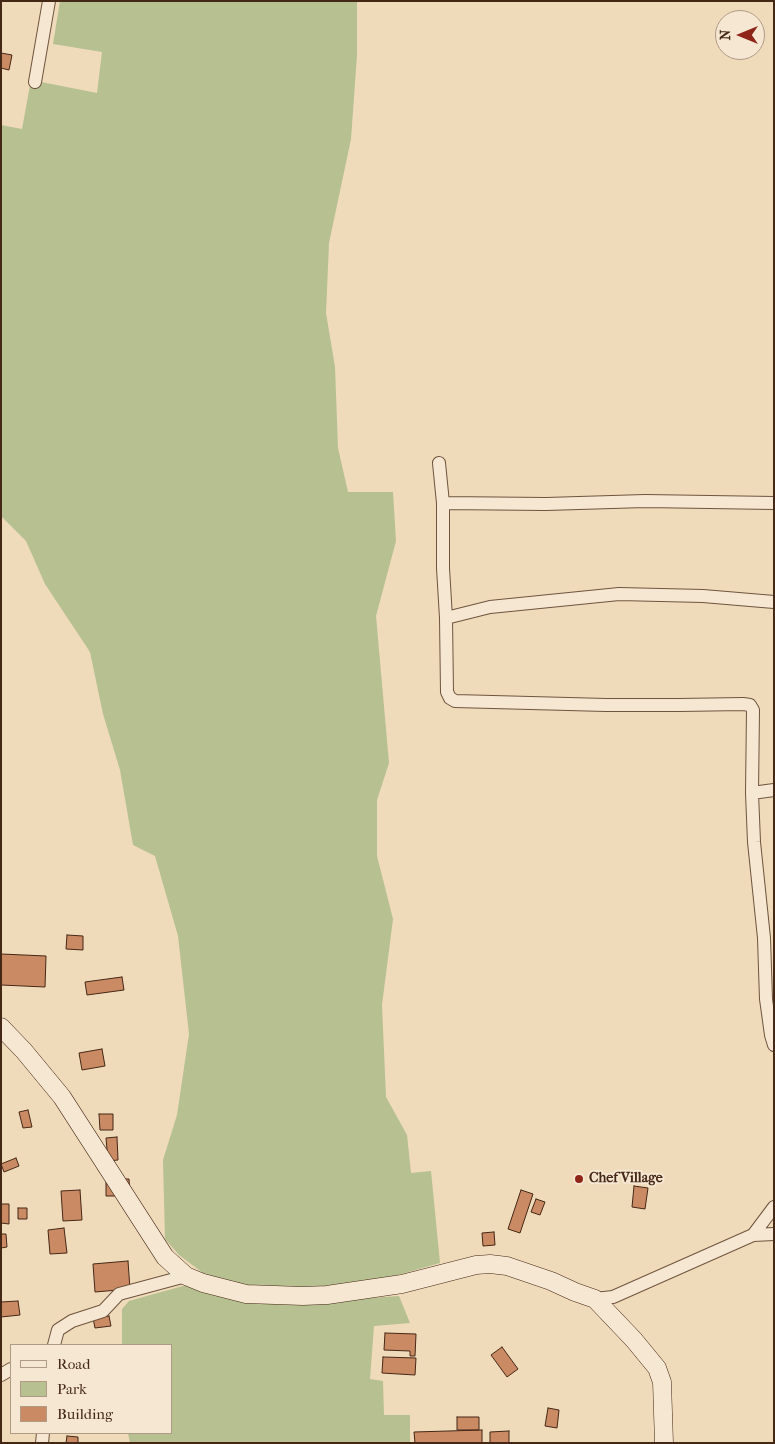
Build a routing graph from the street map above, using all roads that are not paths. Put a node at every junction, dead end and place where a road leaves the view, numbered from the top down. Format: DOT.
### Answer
graph roads {
  1 [pos="49,1"];
  2 [pos="35,82"];
  3 [pos="439,463"];
  4 [pos="443,503"];
  5 [pos="774,503"];
  6 [pos="774,602"];
  7 [pos="446,618"];
  8 [pos="774,790"];
  9 [pos="752,793"];
  10 [pos="769,937"];
  11 [pos="1,1027"];
  12 [pos="774,1045"];
  13 [pos="774,1208"];
  14 [pos="774,1234"];
  15 [pos="753,1235"];
  16 [pos="186,1276"];
  17 [pos="595,1299"];
  18 [pos="54,1344"];
  19 [pos="664,1443"];
  1 -- 2 [label="street"];
  3 -- 4 [label="street"];
  4 -- 5 [label="street"];
  4 -- 7 [label="street"];
  6 -- 7 [label="street"];
  7 -- 9 [label="street"];
  8 -- 9 [label="street"];
  9 -- 10 [label="street"];
  10 -- 12 [label="street"];
  11 -- 16 [label="street"];
  13 -- 15 [label="street"];
  14 -- 15 [label="street"];
  15 -- 17 [label="street"];
  16 -- 17 [label="street"];
  16 -- 18 [label="street"];
  17 -- 19 [label="street"];
}
